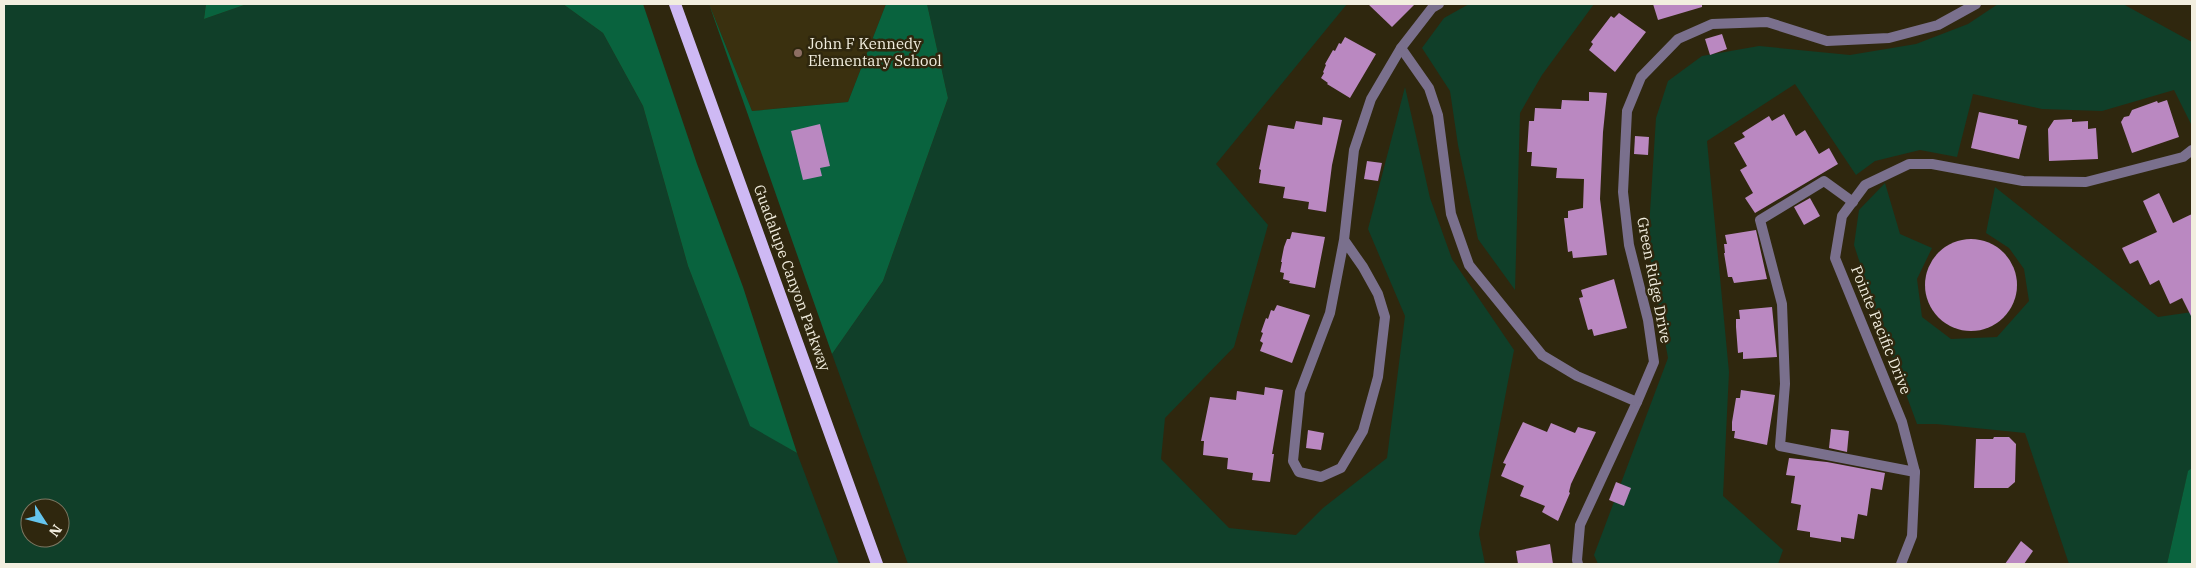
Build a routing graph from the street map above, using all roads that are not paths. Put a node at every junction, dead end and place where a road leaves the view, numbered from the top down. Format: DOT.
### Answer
graph roads {
  1 [pos="675,4"];
  2 [pos="1439,4"];
  3 [pos="1976,4"];
  4 [pos="1401,48"];
  5 [pos="2192,150"];
  6 [pos="1853,202"];
  7 [pos="1344,240"];
  8 [pos="1637,402"];
  9 [pos="1915,472"];
  10 [pos="877,564"];
  11 [pos="1578,564"];
  12 [pos="1901,564"];
  1 -- 10 [label="main road, Guadalupe Canyon Parkway"];
  2 -- 4 [label="street"];
  3 -- 8 [label="street, Green Ridge Drive"];
  4 -- 7 [label="street"];
  4 -- 8 [label="street"];
  5 -- 6 [label="street, Pointe Pacific Drive"];
  6 -- 9 [label="street, Pointe Pacific Drive"];
  6 -- 9 [label="street"];
  7 -- 7 [label="street"];
  8 -- 11 [label="street, Green Ridge Drive"];
  9 -- 12 [label="street, Pointe Pacific Drive"];
}
